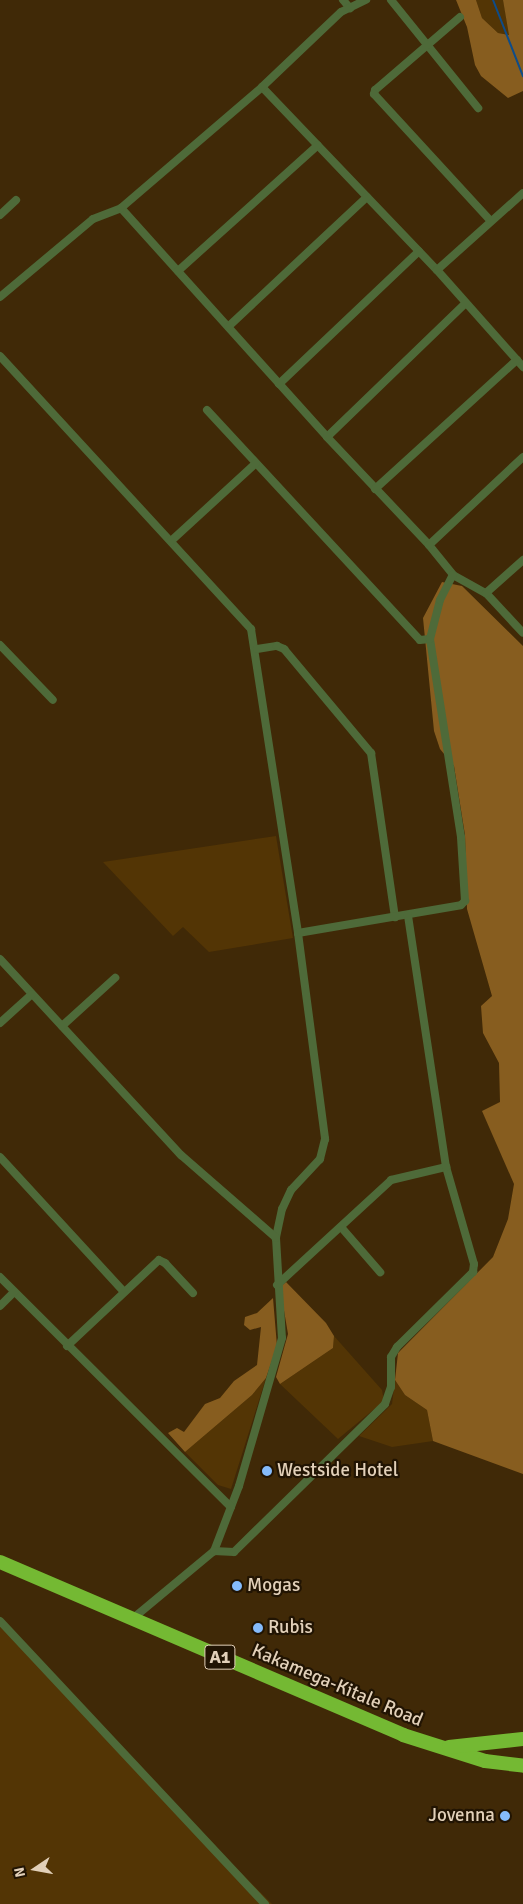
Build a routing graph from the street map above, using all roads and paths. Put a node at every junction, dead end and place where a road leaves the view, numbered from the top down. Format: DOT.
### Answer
graph roads {
  1 [pos="343,0"];
  2 [pos="366,0"];
  3 [pos="391,0"];
  4 [pos="350,8"];
  5 [pos="460,17"];
  6 [pos="427,47"];
  7 [pos="262,87"];
  8 [pos="478,108"];
  9 [pos="318,145"];
  10 [pos="523,194"];
  11 [pos="367,197"];
  12 [pos="16,200"];
  13 [pos="121,208"];
  14 [pos="0,215"];
  15 [pos="490,220"];
  16 [pos="419,251"];
  17 [pos="438,270"];
  18 [pos="178,271"];
  19 [pos="0,297"];
  20 [pos="466,303"];
  21 [pos="230,326"];
  22 [pos="0,356"];
  23 [pos="517,360"];
  24 [pos="523,367"];
  25 [pos="278,384"];
  26 [pos="207,410"];
  27 [pos="327,437"];
  28 [pos="523,457"];
  29 [pos="256,463"];
  30 [pos="375,488"];
  31 [pos="171,540"];
  32 [pos="429,545"];
  33 [pos="523,560"];
  34 [pos="453,575"];
  35 [pos="486,593"];
  36 [pos="523,633"];
  37 [pos="430,639"];
  38 [pos="0,645"];
  39 [pos="257,649"];
  40 [pos="53,700"];
  41 [pos="408,915"];
  42 [pos="395,916"];
  43 [pos="298,933"];
  44 [pos="0,960"];
  45 [pos="115,978"];
  46 [pos="32,994"];
  47 [pos="0,1023"];
  48 [pos="62,1026"];
  49 [pos="0,1157"];
  50 [pos="446,1167"];
  51 [pos="341,1227"];
  52 [pos="276,1238"];
  53 [pos="380,1272"];
  54 [pos="0,1277"];
  55 [pos="277,1285"];
  56 [pos="14,1292"];
  57 [pos="124,1292"];
  58 [pos="193,1293"];
  59 [pos="0,1306"];
  60 [pos="67,1346"];
  61 [pos="231,1507"];
  62 [pos="214,1552"];
  63 [pos="0,1562"];
  64 [pos="132,1619"];
  65 [pos="0,1621"];
  66 [pos="523,1738"];
  67 [pos="441,1748"];
  68 [pos="523,1766"];
  69 [pos="265,1904"];
  1 -- 4 [label="street"];
  2 -- 4 [label="street"];
  3 -- 6 [label="street"];
  4 -- 7 [label="street"];
  5 -- 6 [label="street"];
  6 -- 8 [label="street"];
  6 -- 15 [label="street"];
  7 -- 9 [label="street"];
  7 -- 13 [label="street"];
  9 -- 11 [label="street"];
  9 -- 18 [label="street"];
  10 -- 15 [label="street"];
  11 -- 16 [label="street"];
  11 -- 21 [label="street"];
  12 -- 14 [label="street"];
  13 -- 18 [label="street"];
  13 -- 19 [label="street"];
  15 -- 17 [label="street"];
  16 -- 17 [label="street"];
  16 -- 25 [label="street"];
  17 -- 20 [label="street"];
  18 -- 21 [label="street"];
  20 -- 23 [label="street"];
  20 -- 27 [label="street"];
  21 -- 25 [label="street"];
  22 -- 31 [label="street"];
  23 -- 24 [label="street"];
  23 -- 30 [label="street"];
  25 -- 27 [label="street"];
  26 -- 29 [label="street"];
  27 -- 30 [label="street"];
  28 -- 32 [label="street"];
  29 -- 31 [label="street"];
  29 -- 37 [label="street"];
  30 -- 32 [label="street"];
  31 -- 39 [label="street"];
  32 -- 34 [label="street"];
  33 -- 35 [label="street"];
  34 -- 35 [label="street"];
  34 -- 37 [label="street"];
  35 -- 36 [label="street"];
  37 -- 41 [label="street"];
  38 -- 40 [label="street"];
  39 -- 42 [label="street"];
  39 -- 43 [label="street"];
  41 -- 42 [label="street"];
  41 -- 50 [label="street"];
  42 -- 43 [label="street"];
  43 -- 52 [label="street"];
  44 -- 46 [label="street"];
  45 -- 48 [label="street"];
  46 -- 47 [label="street"];
  46 -- 48 [label="street"];
  48 -- 52 [label="street"];
  49 -- 57 [label="street"];
  50 -- 51 [label="street"];
  50 -- 62 [label="street"];
  51 -- 53 [label="street"];
  51 -- 55 [label="street"];
  52 -- 55 [label="street"];
  54 -- 56 [label="street"];
  55 -- 61 [label="street"];
  56 -- 59 [label="street"];
  56 -- 60 [label="street"];
  57 -- 58 [label="street"];
  57 -- 60 [label="street"];
  60 -- 61 [label="street"];
  61 -- 62 [label="street"];
  62 -- 64 [label="street"];
  63 -- 64 [label="highway, Kakamega-Kitale Road / A1"];
  64 -- 67 [label="highway, Kakamega-Kitale Road / A1"];
  65 -- 69 [label="street"];
  66 -- 67 [label="highway, Kakamega-Kitale Road / A1"];
  67 -- 68 [label="highway, Kakamega-Kitale Road / A1"];
}
